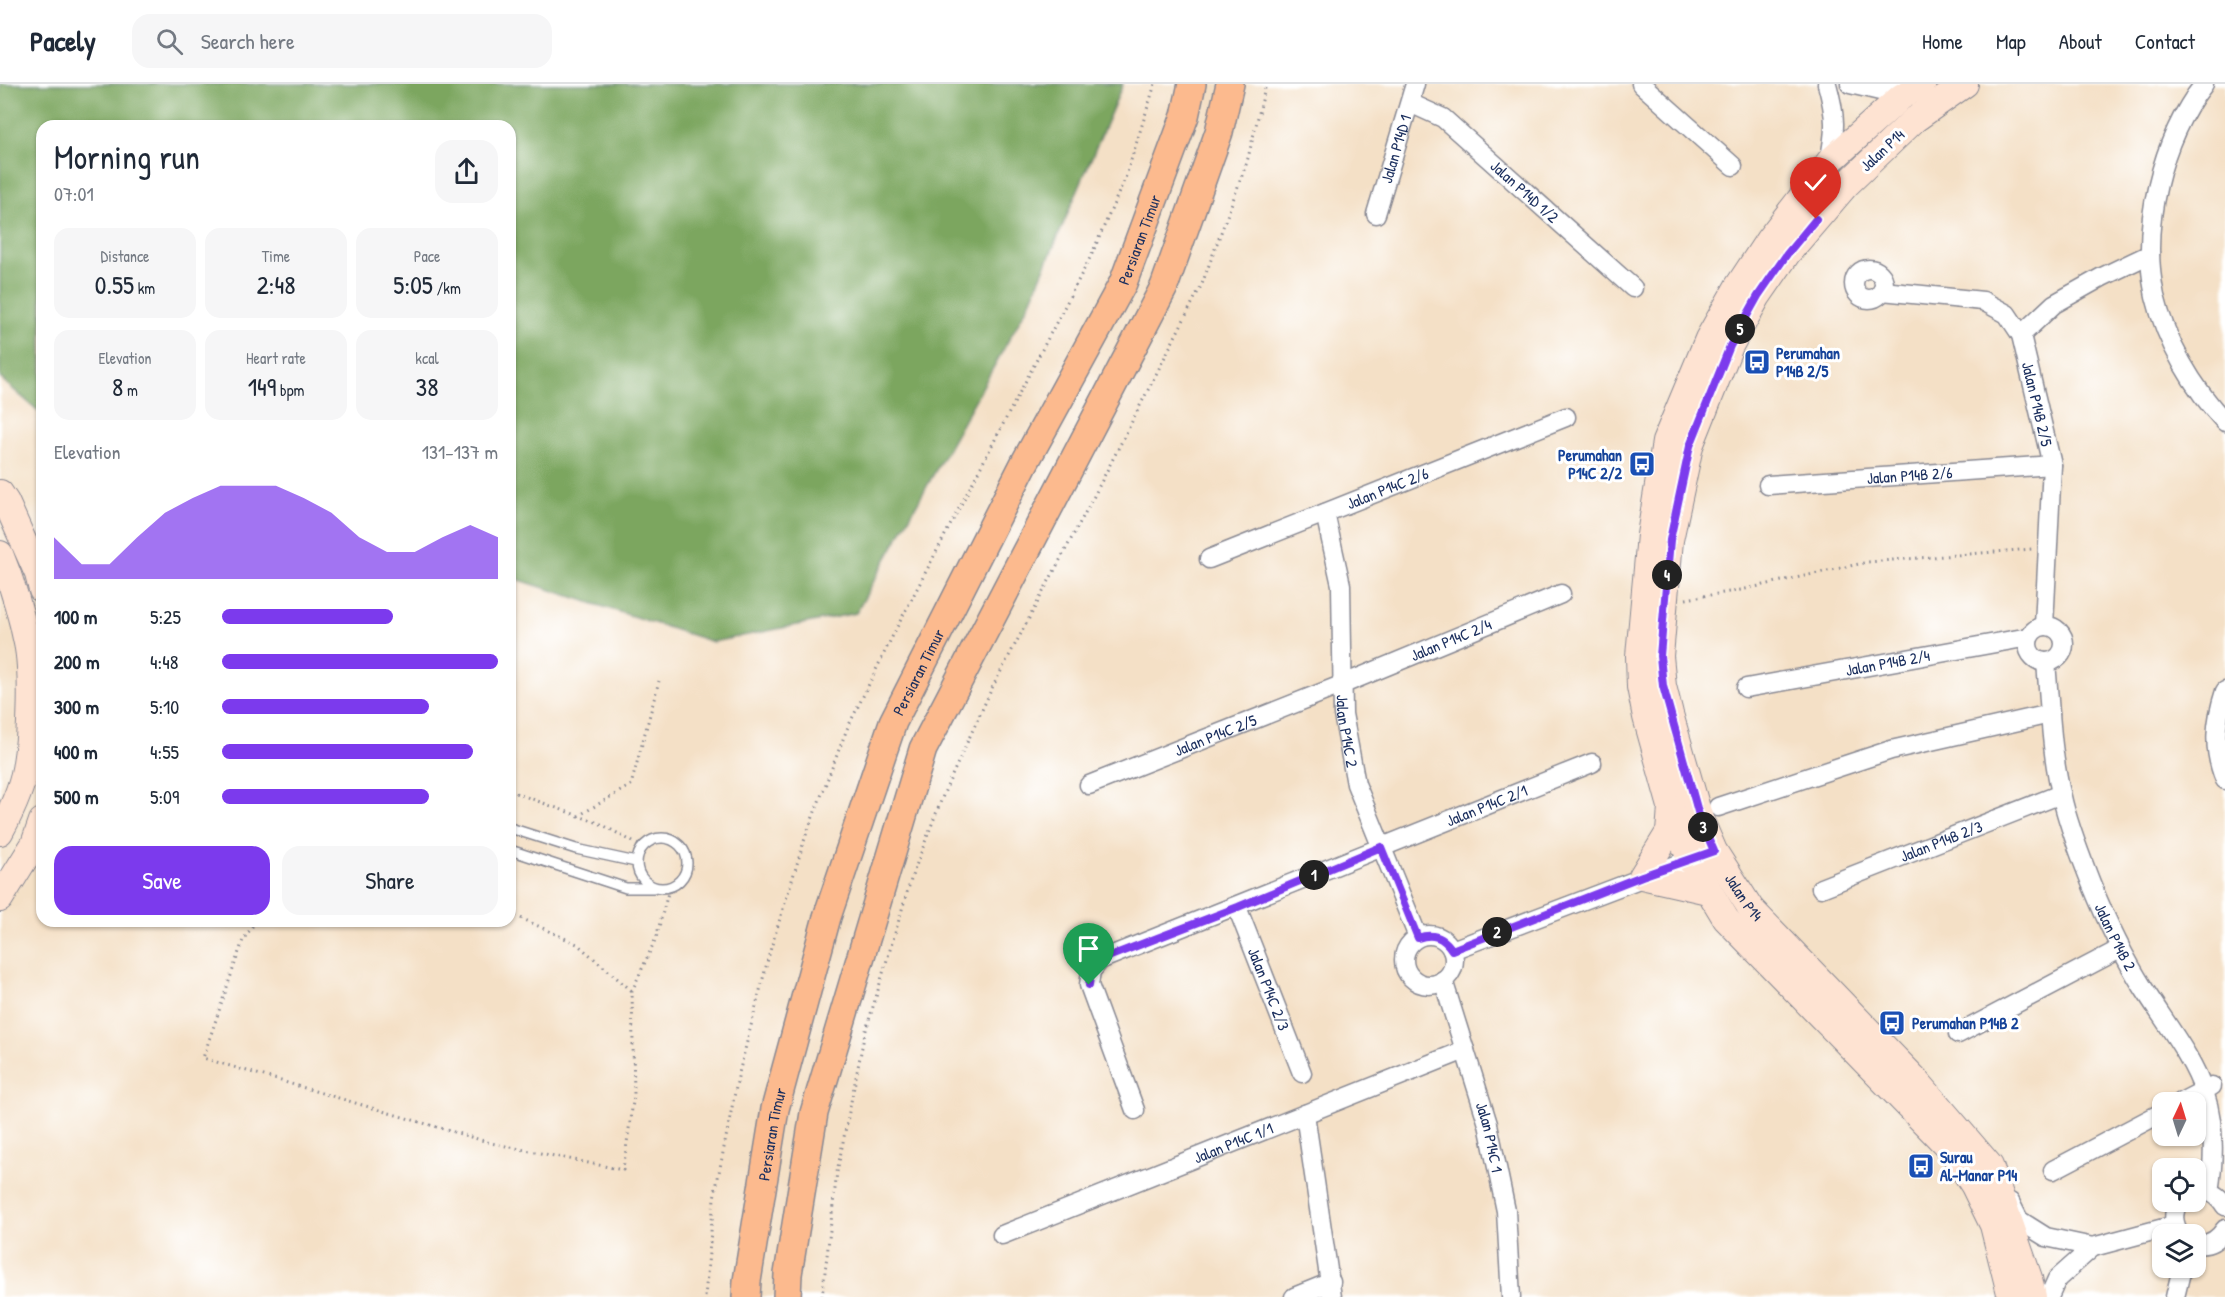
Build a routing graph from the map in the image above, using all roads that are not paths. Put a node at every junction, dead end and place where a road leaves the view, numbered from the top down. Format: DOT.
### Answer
graph roads {
  1 [pos="1192,84"];
  2 [pos="1230,84"];
  3 [pos="1415,84"];
  4 [pos="1641,84"];
  5 [pos="1827,84"];
  6 [pos="1850,84"];
  7 [pos="1915,84"];
  8 [pos="1923,84"];
  9 [pos="1965,84"];
  10 [pos="2204,84"];
  11 [pos="1410,103"];
  12 [pos="1829,162"];
  13 [pos="1733,166"];
  14 [pos="1376,214"];
  15 [pos="2151,254"];
  16 [pos="1633,288"];
  17 [pos="1882,291"];
  18 [pos="2021,335"];
  19 [pos="1566,417"];
  20 [pos="2225,422"];
  21 [pos="2052,465"];
  22 [pos="1767,485"];
  23 [pos="0,493"];
  24 [pos="1325,513"];
  25 [pos="0,555"];
  26 [pos="1209,559"];
  27 [pos="36,570"];
  28 [pos="1561,594"];
  29 [pos="2036,632"];
  30 [pos="2046,662"];
  31 [pos="1341,685"];
  32 [pos="1746,688"];
  33 [pos="2225,691"];
  34 [pos="36,697"];
  35 [pos="2050,714"];
  36 [pos="1592,763"];
  37 [pos="2225,780"];
  38 [pos="1089,785"];
  39 [pos="2061,794"];
  40 [pos="1672,805"];
  41 [pos="1718,807"];
  42 [pos="516,830"];
  43 [pos="0,832"];
  44 [pos="36,838"];
  45 [pos="1381,847"];
  46 [pos="1714,851"];
  47 [pos="516,852"];
  48 [pos="1690,859"];
  49 [pos="636,862"];
  50 [pos="1642,876"];
  51 [pos="653,888"];
  52 [pos="1821,888"];
  53 [pos="1708,891"];
  54 [pos="0,899"];
  55 [pos="1238,907"];
  56 [pos="1418,938"];
  57 [pos="2120,949"];
  58 [pos="1452,950"];
  59 [pos="1443,980"];
  60 [pos="1958,1034"];
  61 [pos="1465,1050"];
  62 [pos="1302,1073"];
  63 [pos="2212,1086"];
  64 [pos="2200,1092"];
  65 [pos="1135,1110"];
  66 [pos="1305,1114"];
  67 [pos="2152,1118"];
  68 [pos="1990,1166"];
  69 [pos="2053,1170"];
  70 [pos="2206,1187"];
  71 [pos="2206,1192"];
  72 [pos="2225,1206"];
  73 [pos="2225,1230"];
  74 [pos="1002,1235"];
  75 [pos="2152,1235"];
  76 [pos="2206,1243"];
  77 [pos="2094,1247"];
  78 [pos="2180,1278"];
  79 [pos="1332,1289"];
  80 [pos="746,1297"];
  81 [pos="787,1297"];
  82 [pos="1294,1297"];
  83 [pos="1511,1297"];
  84 [pos="2011,1297"];
  85 [pos="2033,1297"];
  86 [pos="2049,1297"];
  87 [pos="2175,1297"];
  1 -- 80 [label="main road, Persiaran Timur"];
  2 -- 81 [label="main road"];
  3 -- 11 [label="street, Jalan P14D 1"];
  4 -- 13 [label="street"];
  5 -- 12 [label="street"];
  6 -- 7 [label="street"];
  8 -- 12 [label="main road, Jalan P14"];
  9 -- 46 [label="main road, Jalan P14"];
  10 -- 15 [label="street"];
  11 -- 14 [label="street, Jalan P14D 1"];
  11 -- 16 [label="street, Jalan P14D 1/2"];
  12 -- 40 [label="main road, Jalan P14"];
  15 -- 18 [label="street"];
  15 -- 20 [label="street"];
  17 -- 18 [label="street, Jalan P14B 2/5"];
  18 -- 21 [label="street, Jalan P14B 2/5"];
  19 -- 24 [label="street, Jalan P14C 2/6"];
  21 -- 22 [label="street, Jalan P14B 2/6"];
  21 -- 29 [label="street, Jalan P14B 2/5"];
  23 -- 27 [label="main road"];
  24 -- 26 [label="street, Jalan P14C 2/6"];
  24 -- 31 [label="street, Jalan P14C 2"];
  25 -- 34 [label="main road"];
  28 -- 31 [label="street, Jalan P14C 2/4"];
  29 -- 30 [label="street"];
  29 -- 30 [label="street"];
  29 -- 32 [label="street, Jalan P14B 2/4"];
  30 -- 35 [label="street, Jalan P14B 2"];
  31 -- 38 [label="street, Jalan P14C 2/5"];
  31 -- 45 [label="street, Jalan P14C 2"];
  33 -- 37 [label="street"];
  34 -- 43 [label="main road"];
  35 -- 39 [label="street, Jalan P14B 2"];
  35 -- 41 [label="street"];
  36 -- 45 [label="street, Jalan P14C 2/1"];
  39 -- 52 [label="street, Jalan P14B 2/3"];
  39 -- 57 [label="street, Jalan P14B 2"];
  40 -- 48 [label="main road, Jalan P14"];
  40 -- 50 [label="main road"];
  42 -- 49 [label="lane"];
  44 -- 54 [label="main road"];
  45 -- 55 [label="street, Jalan P14C 2/1"];
  45 -- 56 [label="street, Jalan P14C 2"];
  46 -- 48 [label="street"];
  46 -- 68 [label="main road, Jalan P14"];
  47 -- 51 [label="lane"];
  48 -- 50 [label="street"];
  48 -- 53 [label="main road, Jalan P14"];
  49 -- 51 [label="lane"];
  49 -- 51 [label="lane"];
  50 -- 53 [label="main road"];
  50 -- 58 [label="street"];
  53 -- 84 [label="main road, Jalan P14"];
  55 -- 62 [label="street, Jalan P14C 2/3"];
  55 -- 65 [label="street, Jalan P14C 2/1"];
  56 -- 58 [label="street"];
  56 -- 59 [label="street"];
  57 -- 60 [label="street"];
  57 -- 63 [label="street, Jalan P14B 2"];
  58 -- 59 [label="street"];
  59 -- 61 [label="street, Jalan P14C 1"];
  61 -- 66 [label="street, Jalan P14C 1/1"];
  61 -- 83 [label="street, Jalan P14C 1"];
  63 -- 64 [label="street"];
  63 -- 70 [label="street, Jalan P14B 2"];
  66 -- 74 [label="street, Jalan P14C 1/1"];
  66 -- 79 [label="street"];
  67 -- 69 [label="street"];
  68 -- 77 [label="street"];
  68 -- 85 [label="main road, Jalan P14"];
  71 -- 72 [label="street"];
  73 -- 76 [label="street"];
  75 -- 77 [label="street"];
  77 -- 86 [label="street"];
  78 -- 87 [label="street"];
  79 -- 82 [label="street"];
}
